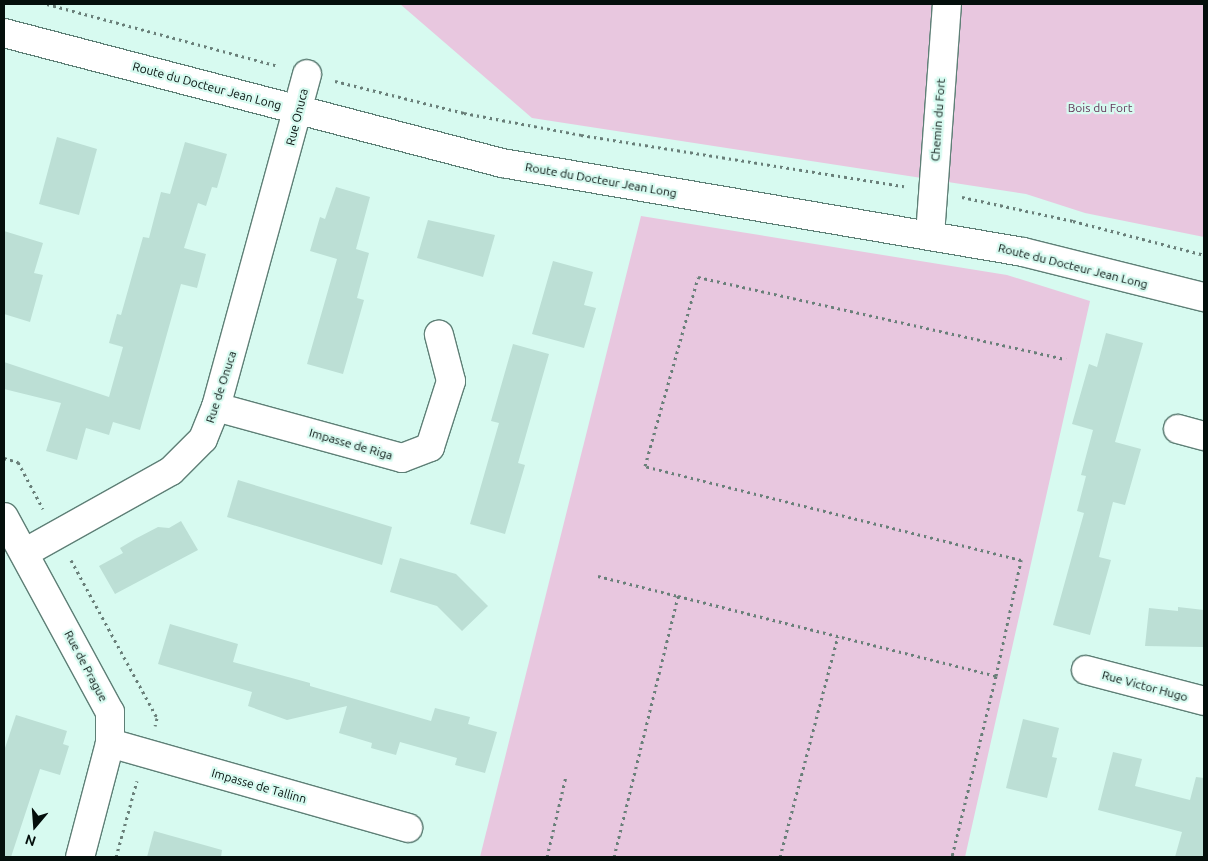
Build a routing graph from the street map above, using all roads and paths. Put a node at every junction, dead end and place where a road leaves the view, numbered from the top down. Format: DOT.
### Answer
graph roads {
  1 [pos="47,4"];
  2 [pos="947,4"];
  3 [pos="4,33"];
  4 [pos="307,74"];
  5 [pos="298,110"];
  6 [pos="286,160"];
  7 [pos="933,191"];
  8 [pos="930,235"];
  9 [pos="1204,255"];
  10 [pos="1204,297"];
  11 [pos="439,335"];
  12 [pos="1066,359"];
  13 [pos="216,407"];
  14 [pos="1178,429"];
  15 [pos="1204,436"];
  16 [pos="4,458"];
  17 [pos="46,514"];
  18 [pos="4,517"];
  19 [pos="26,552"];
  20 [pos="68,555"];
  21 [pos="598,576"];
  22 [pos="678,596"];
  23 [pos="838,636"];
  24 [pos="1086,670"];
  25 [pos="996,676"];
  26 [pos="1204,702"];
  27 [pos="152,734"];
  28 [pos="110,743"];
  29 [pos="566,776"];
  30 [pos="138,778"];
  31 [pos="408,828"];
  32 [pos="80,857"];
  33 [pos="116,857"];
  34 [pos="547,857"];
  35 [pos="614,857"];
  36 [pos="780,857"];
  37 [pos="952,857"];
  1 -- 4 [label="path"];
  2 -- 7 [label="street, Chemin du Fort"];
  3 -- 5 [label="street, Route du Docteur Jean Long"];
  4 -- 5 [label="street, Rue Onuca"];
  4 -- 7 [label="path"];
  5 -- 6 [label="street, Rue Onuca"];
  5 -- 8 [label="street, Route du Docteur Jean Long"];
  6 -- 13 [label="street, Rue de Onuca"];
  7 -- 8 [label="street, Chemin du Fort"];
  7 -- 9 [label="path"];
  8 -- 10 [label="street, Route du Docteur Jean Long"];
  11 -- 13 [label="street, Impasse de Riga"];
  12 -- 25 [label="path"];
  13 -- 19 [label="street, Rue de Onuca"];
  14 -- 15 [label="street"];
  16 -- 17 [label="path"];
  18 -- 19 [label="street, Rue de Prague"];
  19 -- 28 [label="street, Rue de Prague"];
  20 -- 27 [label="path"];
  21 -- 22 [label="path"];
  22 -- 23 [label="path"];
  22 -- 35 [label="path"];
  23 -- 25 [label="path"];
  23 -- 36 [label="path"];
  24 -- 26 [label="street, Rue Victor Hugo"];
  25 -- 37 [label="path"];
  28 -- 31 [label="street, Impasse de Tallinn"];
  28 -- 32 [label="street, Rue de Prague"];
  29 -- 34 [label="path"];
  30 -- 33 [label="path"];
}
